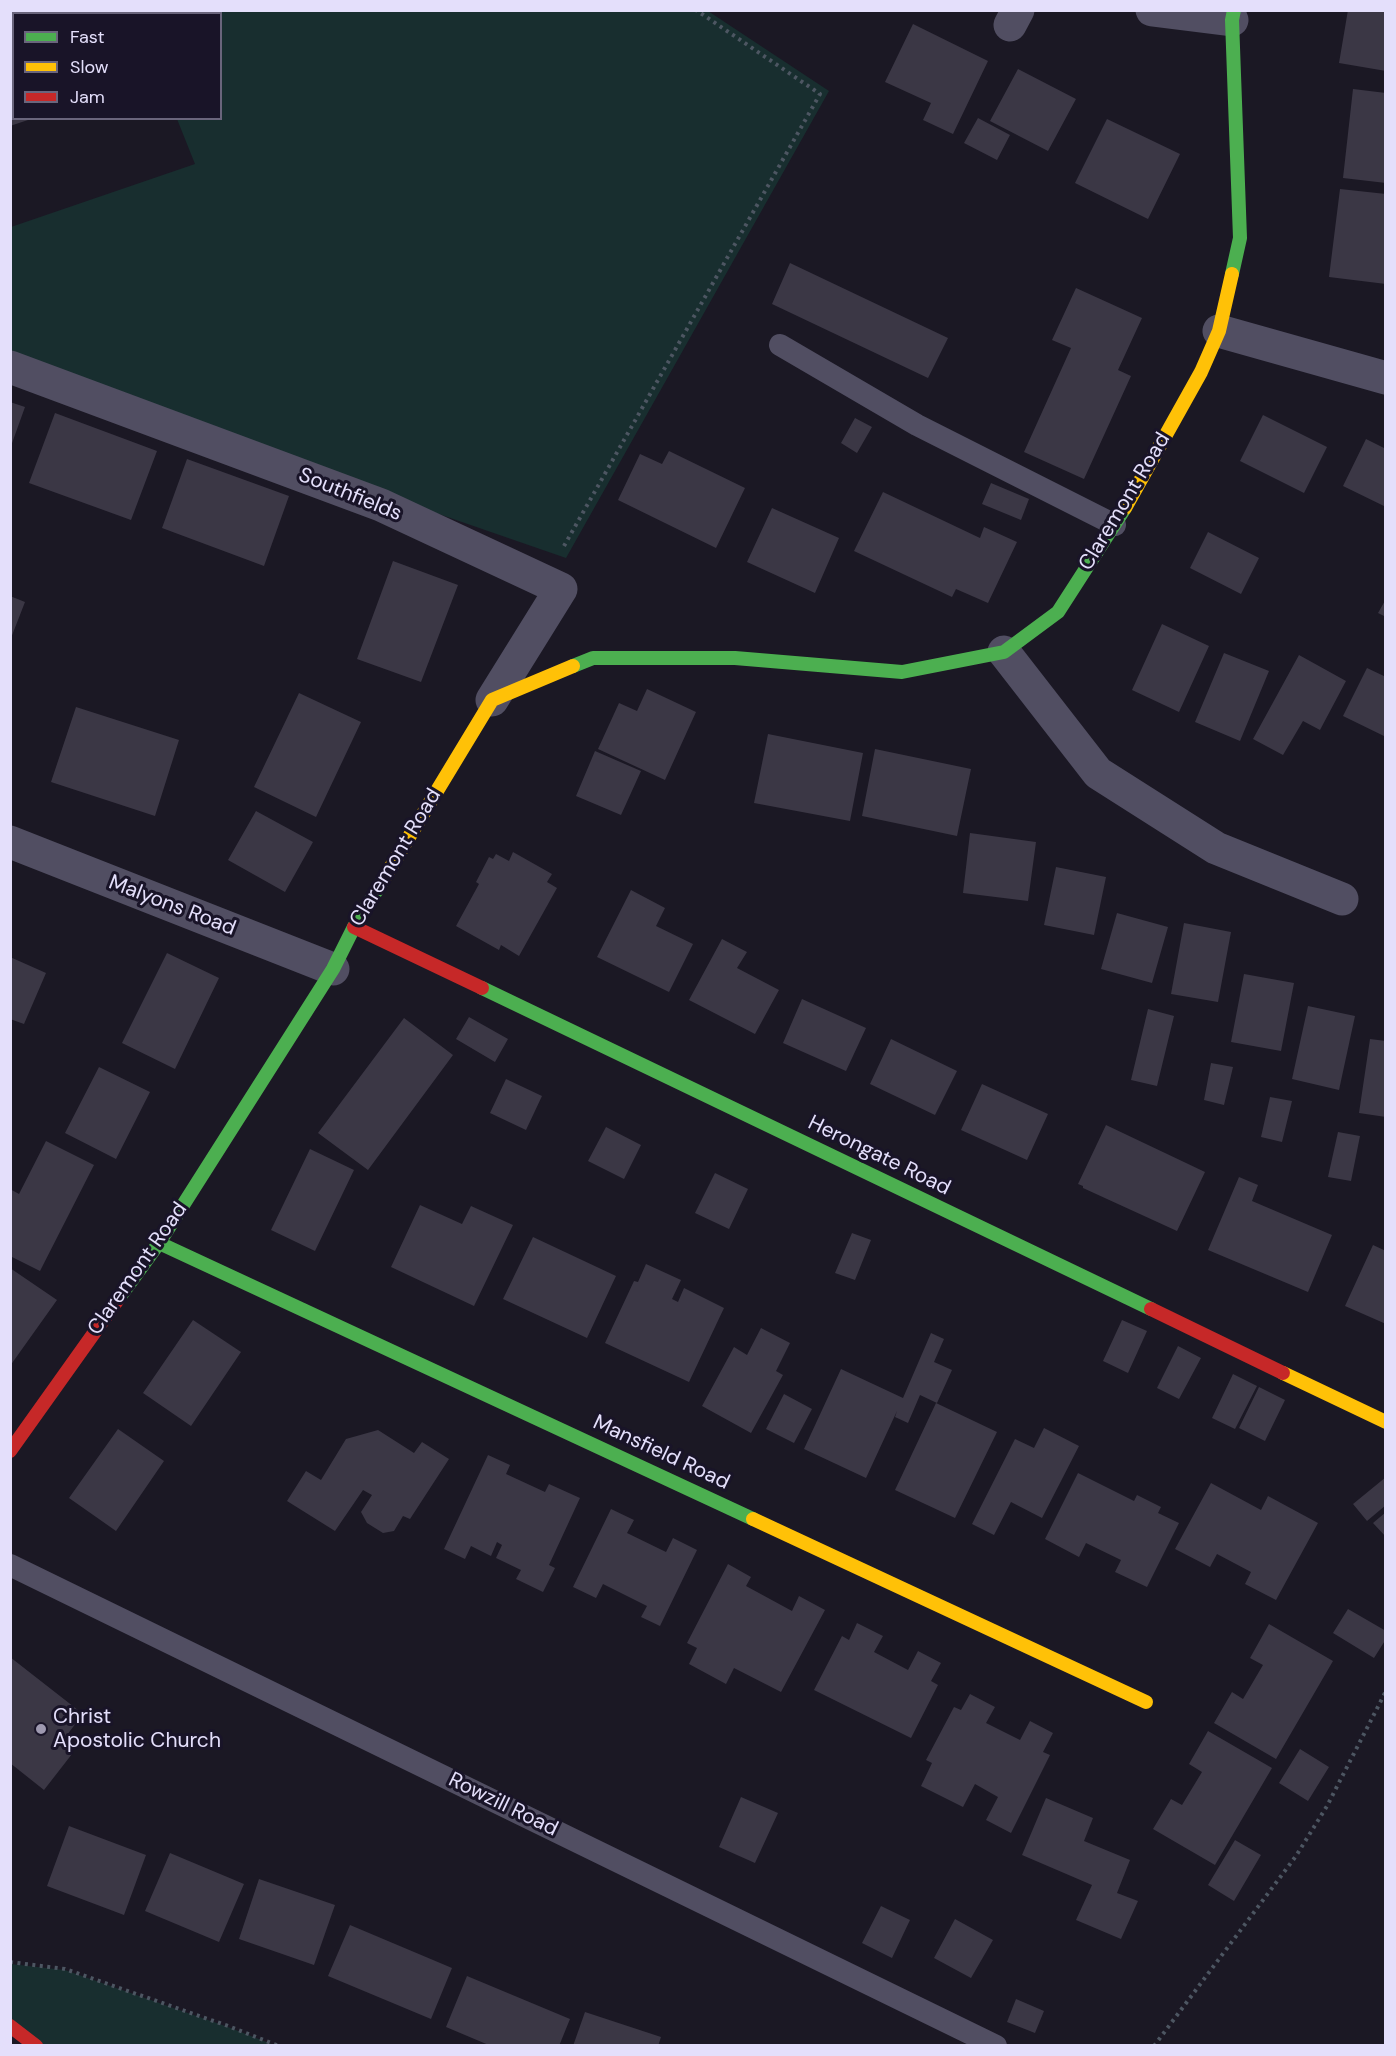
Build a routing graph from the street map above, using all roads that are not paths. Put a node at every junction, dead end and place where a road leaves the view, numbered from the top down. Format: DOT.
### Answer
graph roads {
  1 [pos="1152,10"];
  2 [pos="1233,15"];
  3 [pos="1219,331"];
  4 [pos="780,345"];
  5 [pos="10,367"];
  6 [pos="1386,378"];
  7 [pos="1115,525"];
  8 [pos="1004,652"];
  9 [pos="492,700"];
  10 [pos="10,842"];
  11 [pos="1342,899"];
  12 [pos="354,927"];
  13 [pos="333,969"];
  14 [pos="159,1243"];
  15 [pos="1386,1422"];
  16 [pos="10,1451"];
  17 [pos="10,1565"];
  18 [pos="1146,1702"];
  19 [pos="10,2026"];
  20 [pos="36,2046"];
  21 [pos="996,2046"];
  1 -- 2 [label="street, Claremont Road"];
  2 -- 3 [label="street, Claremont Road"];
  3 -- 6 [label="street"];
  3 -- 7 [label="street, Claremont Road"];
  4 -- 7 [label="lane"];
  5 -- 9 [label="street, Southfields"];
  7 -- 8 [label="street, Claremont Road"];
  8 -- 9 [label="street, Claremont Road"];
  8 -- 11 [label="street"];
  9 -- 12 [label="street, Claremont Road"];
  10 -- 13 [label="street, Malyons Road"];
  12 -- 13 [label="street, Claremont Road"];
  12 -- 15 [label="street, Herongate Road"];
  13 -- 14 [label="street, Claremont Road"];
  14 -- 16 [label="street, Claremont Road"];
  14 -- 18 [label="street, Mansfield Road"];
  17 -- 21 [label="lane, Rowzill Road"];
  19 -- 20 [label="street"];
}
